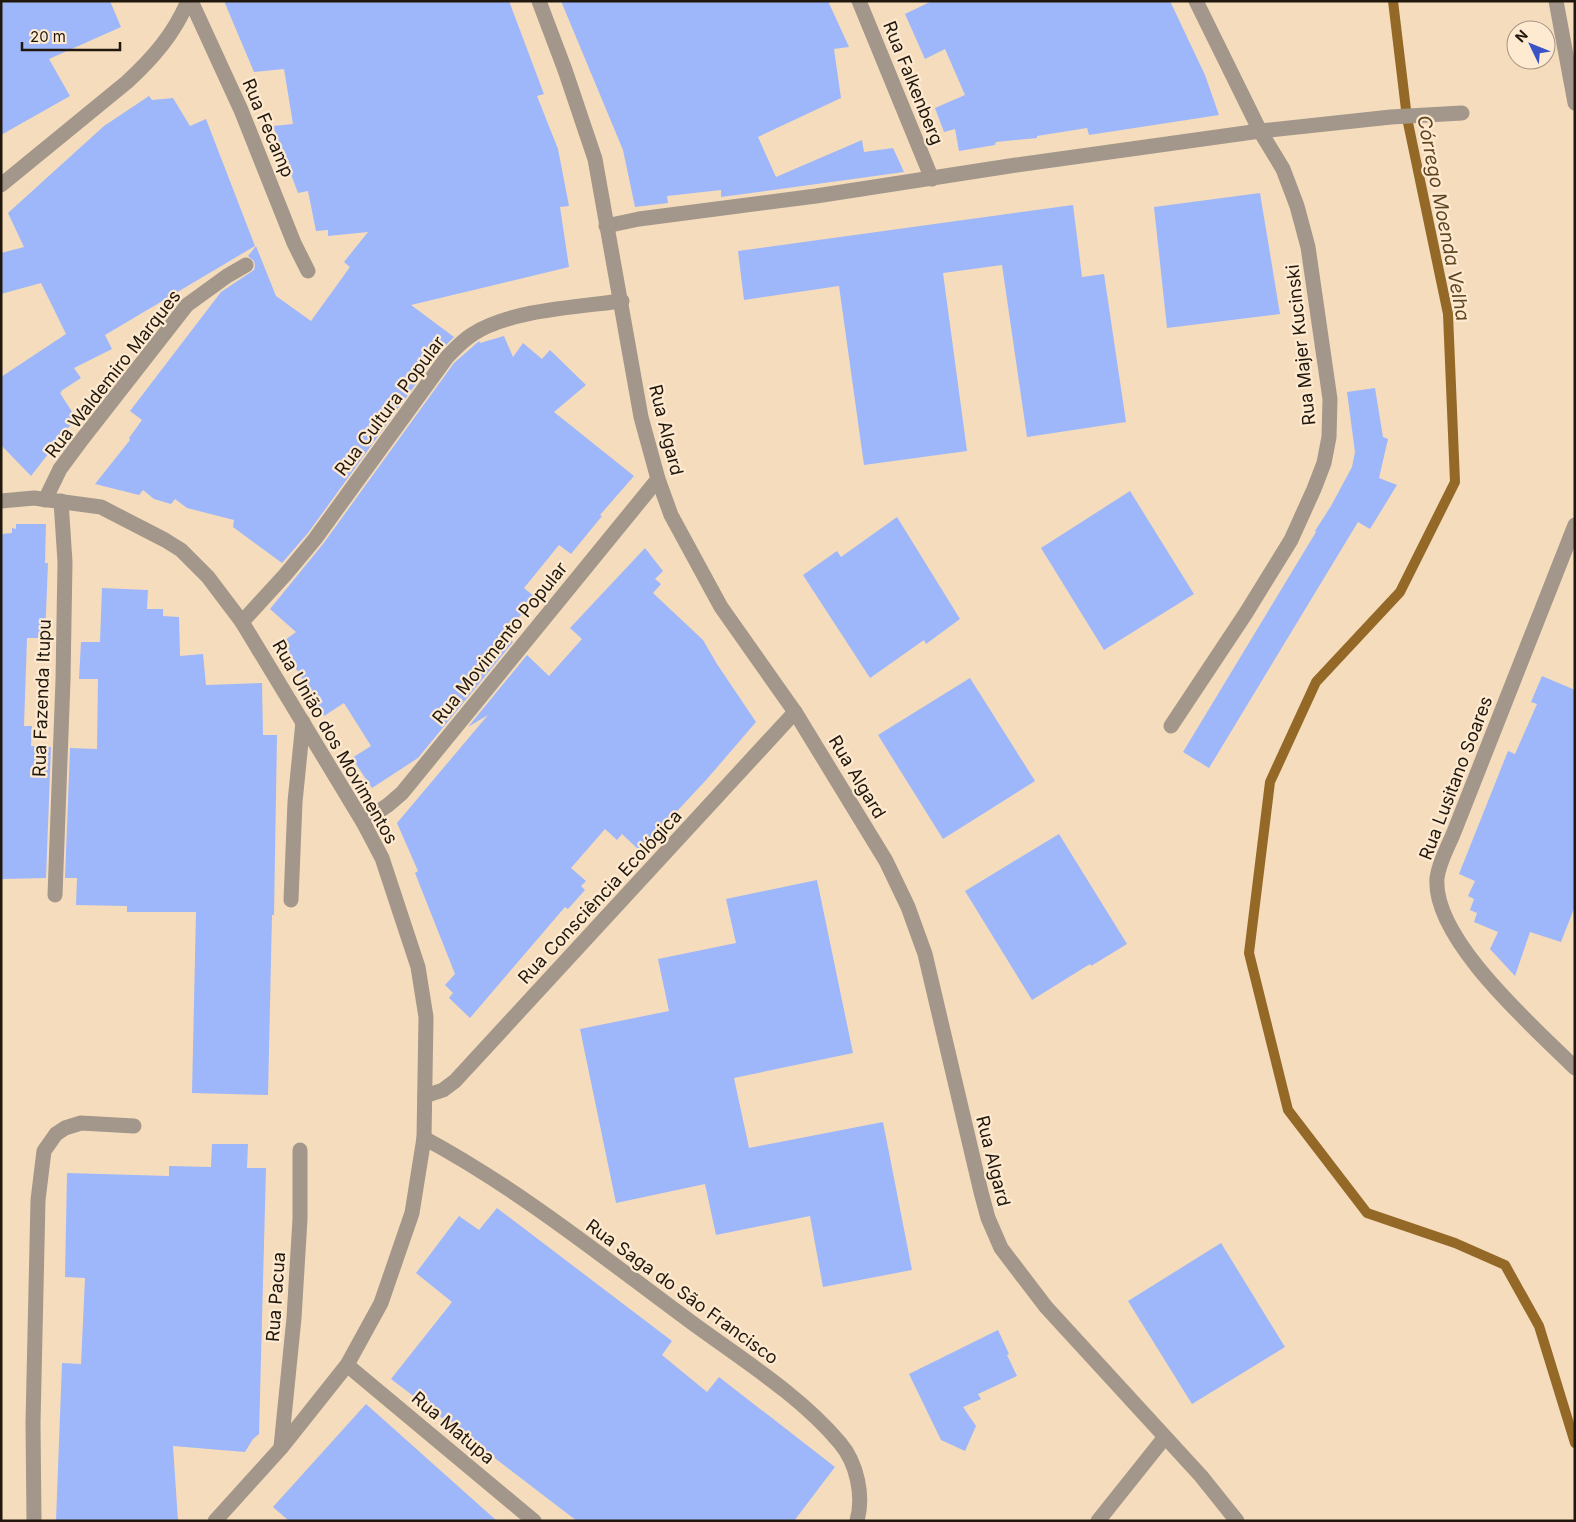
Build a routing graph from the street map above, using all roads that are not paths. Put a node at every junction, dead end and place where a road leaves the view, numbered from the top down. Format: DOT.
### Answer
graph roads {
  1 [pos="189,1"];
  2 [pos="539,1"];
  3 [pos="859,1"];
  4 [pos="1196,1"];
  5 [pos="1556,1"];
  6 [pos="1573,82"];
  7 [pos="1575,103"];
  8 [pos="1462,113"];
  9 [pos="1260,131"];
  10 [pos="932,179"];
  11 [pos="1,184"];
  12 [pos="606,226"];
  13 [pos="246,265"];
  14 [pos="308,271"];
  15 [pos="622,301"];
  16 [pos="658,479"];
  17 [pos="45,500"];
  18 [pos="1,501"];
  19 [pos="61,501"];
  20 [pos="1575,525"];
  21 [pos="242,622"];
  22 [pos="796,712"];
  23 [pos="303,722"];
  24 [pos="1170,726"];
  25 [pos="363,822"];
  26 [pos="55,895"];
  27 [pos="291,900"];
  28 [pos="1575,1068"];
  29 [pos="425,1096"];
  30 [pos="134,1126"];
  31 [pos="424,1138"];
  32 [pos="300,1150"];
  33 [pos="347,1365"];
  34 [pos="1165,1437"];
  35 [pos="281,1448"];
  36 [pos="34,1521"];
  37 [pos="215,1521"];
  38 [pos="534,1521"];
  39 [pos="856,1521"];
  40 [pos="1098,1521"];
  41 [pos="1237,1521"];
  1 -- 11 [label="street"];
  1 -- 14 [label="street, Rua Fecamp"];
  2 -- 12 [label="street, Rua Algard"];
  3 -- 10 [label="street, Rua Falkenberg"];
  4 -- 9 [label="street, Rua Majer Kucinski"];
  5 -- 6 [label="street"];
  6 -- 7 [label="street"];
  8 -- 9 [label="street"];
  9 -- 10 [label="street"];
  9 -- 24 [label="street, Rua Majer Kucinski"];
  10 -- 12 [label="street"];
  12 -- 15 [label="street, Rua Algard"];
  13 -- 17 [label="street, Rua Waldemiro Marques"];
  15 -- 16 [label="street, Rua Algard"];
  15 -- 21 [label="street, Rua Cultura Popular"];
  16 -- 22 [label="street, Rua Algard"];
  16 -- 25 [label="street, Rua Movimento Popular"];
  17 -- 18 [label="street, Rua União dos Movimentos"];
  17 -- 19 [label="street, Rua União dos Movimentos"];
  19 -- 21 [label="street, Rua União dos Movimentos"];
  19 -- 26 [label="street, Rua Fazenda Itupu"];
  20 -- 28 [label="street, Rua Lusitano Soares"];
  21 -- 23 [label="street, Rua União dos Movimentos"];
  22 -- 29 [label="street, Rua Consciência Ecológica"];
  22 -- 34 [label="street, Rua Algard"];
  23 -- 25 [label="street, Rua União dos Movimentos"];
  23 -- 27 [label="street"];
  25 -- 29 [label="street, Rua União dos Movimentos"];
  29 -- 31 [label="street, Rua União dos Movimentos"];
  30 -- 36 [label="street"];
  31 -- 33 [label="street, Rua União dos Movimentos"];
  31 -- 39 [label="street, Rua Saga do São Francisco"];
  32 -- 35 [label="street, Rua Pacua"];
  33 -- 35 [label="street, Rua União dos Movimentos"];
  33 -- 38 [label="street, Rua Matupa"];
  34 -- 40 [label="street"];
  34 -- 41 [label="street, Rua Algard"];
  35 -- 37 [label="street, Rua União dos Movimentos"];
}
